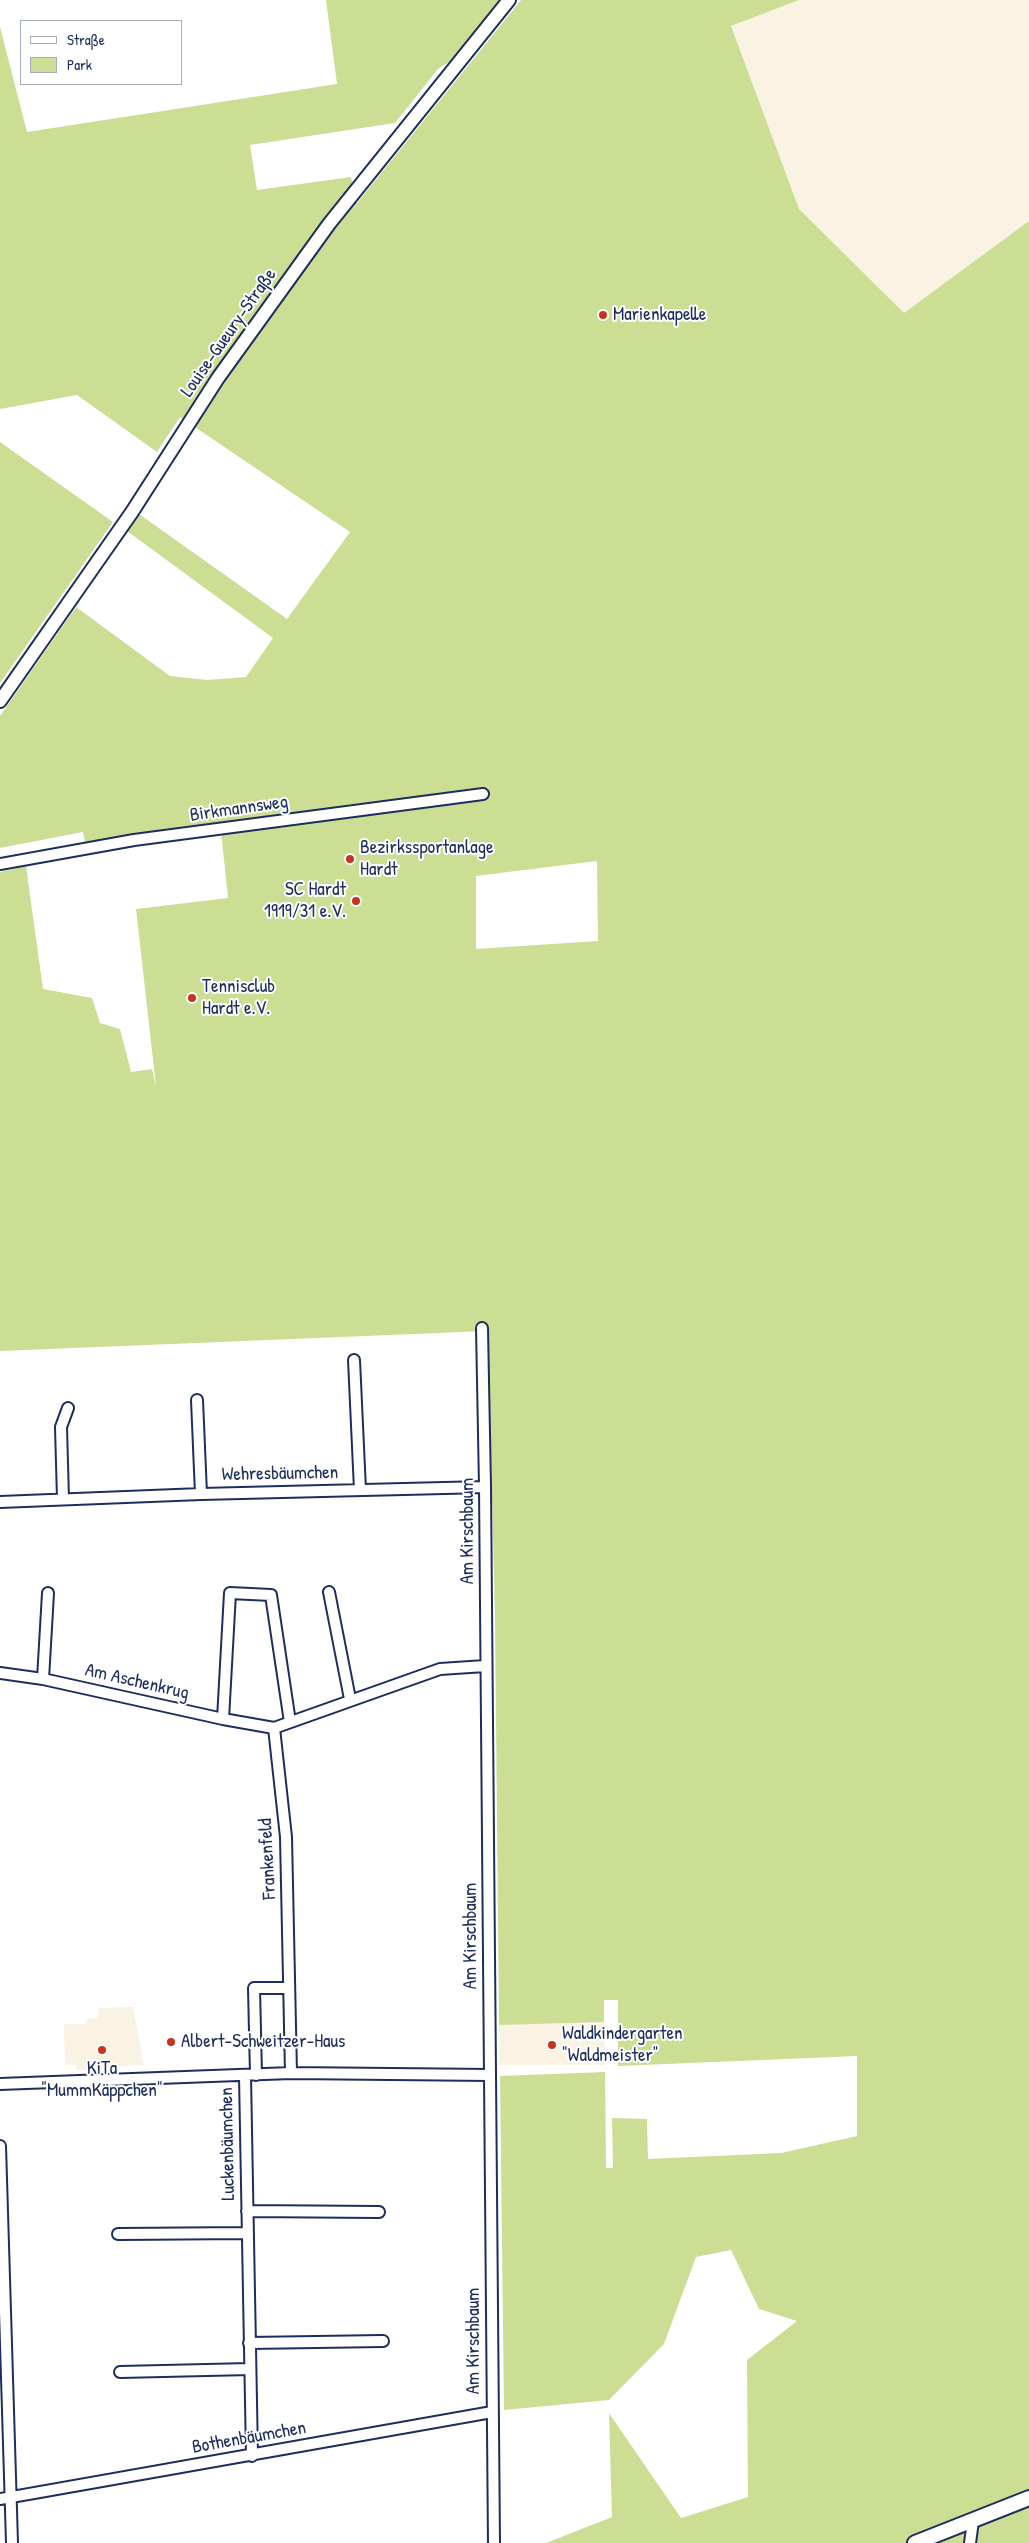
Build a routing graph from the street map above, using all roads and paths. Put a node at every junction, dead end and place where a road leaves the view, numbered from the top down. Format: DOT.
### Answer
graph roads {
  1 [pos="509,0"];
  2 [pos="0,701"];
  3 [pos="483,794"];
  4 [pos="0,864"];
  5 [pos="482,1328"];
  6 [pos="354,1360"];
  7 [pos="197,1400"];
  8 [pos="68,1408"];
  9 [pos="485,1487"];
  10 [pos="360,1490"];
  11 [pos="200,1494"];
  12 [pos="63,1499"];
  13 [pos="0,1502"];
  14 [pos="329,1592"];
  15 [pos="48,1593"];
  16 [pos="486,1666"];
  17 [pos="0,1673"];
  18 [pos="42,1679"];
  19 [pos="350,1699"];
  20 [pos="223,1719"];
  21 [pos="290,1722"];
  22 [pos="274,1728"];
  23 [pos="289,1988"];
  24 [pos="291,2073"];
  25 [pos="250,2075"];
  26 [pos="490,2075"];
  27 [pos="0,2084"];
  28 [pos="0,2146"];
  29 [pos="247,2211"];
  30 [pos="379,2212"];
  31 [pos="247,2233"];
  32 [pos="118,2234"];
  33 [pos="1,2241"];
  34 [pos="383,2341"];
  35 [pos="249,2343"];
  36 [pos="250,2369"];
  37 [pos="120,2372"];
  38 [pos="492,2412"];
  39 [pos="252,2456"];
  40 [pos="12,2497"];
  41 [pos="1029,2498"];
  42 [pos="0,2499"];
  43 [pos="973,2521"];
  44 [pos="12,2543"];
  45 [pos="494,2543"];
  46 [pos="915,2543"];
  47 [pos="970,2543"];
  1 -- 2 [label="street, Louise-Gueury-Straße"];
  3 -- 4 [label="street, Birkmannsweg"];
  5 -- 9 [label="street, Am Kirschbaum"];
  6 -- 10 [label="street, Wehresbäumchen"];
  7 -- 11 [label="street, Wehresbäumchen"];
  8 -- 12 [label="street"];
  9 -- 10 [label="street, Wehresbäumchen"];
  9 -- 16 [label="street, Am Kirschbaum"];
  10 -- 11 [label="street, Wehresbäumchen"];
  11 -- 12 [label="street, Wehresbäumchen"];
  12 -- 13 [label="street, Wehresbäumchen"];
  14 -- 19 [label="street"];
  15 -- 18 [label="street"];
  16 -- 19 [label="street"];
  16 -- 26 [label="street, Am Kirschbaum"];
  17 -- 18 [label="street, Am Aschenkrug"];
  18 -- 20 [label="street, Am Aschenkrug"];
  19 -- 21 [label="street"];
  20 -- 21 [label="street"];
  20 -- 22 [label="street, Am Aschenkrug"];
  21 -- 22 [label="street"];
  22 -- 23 [label="street, Frankenfeld"];
  23 -- 24 [label="street, Frankenfeld"];
  23 -- 25 [label="street"];
  24 -- 25 [label="street"];
  24 -- 26 [label="street"];
  25 -- 27 [label="street"];
  25 -- 29 [label="street, Luckenbäumchen"];
  26 -- 38 [label="street, Am Kirschbaum"];
  28 -- 33 [label="street"];
  29 -- 30 [label="street, Luckenbäumchen"];
  29 -- 31 [label="street, Luckenbäumchen"];
  31 -- 32 [label="street"];
  31 -- 35 [label="street, Luckenbäumchen"];
  33 -- 40 [label="street"];
  34 -- 35 [label="street"];
  35 -- 36 [label="street, Luckenbäumchen"];
  36 -- 37 [label="street"];
  36 -- 39 [label="street, Luckenbäumchen"];
  38 -- 39 [label="street, Bothenbäumchen"];
  38 -- 45 [label="street, Am Kirschbaum"];
  39 -- 40 [label="street, Bothenbäumchen"];
  40 -- 42 [label="street, Bothenbäumchen"];
  40 -- 44 [label="street"];
  41 -- 43 [label="main road"];
  43 -- 46 [label="main road"];
  43 -- 47 [label="street"];
}
